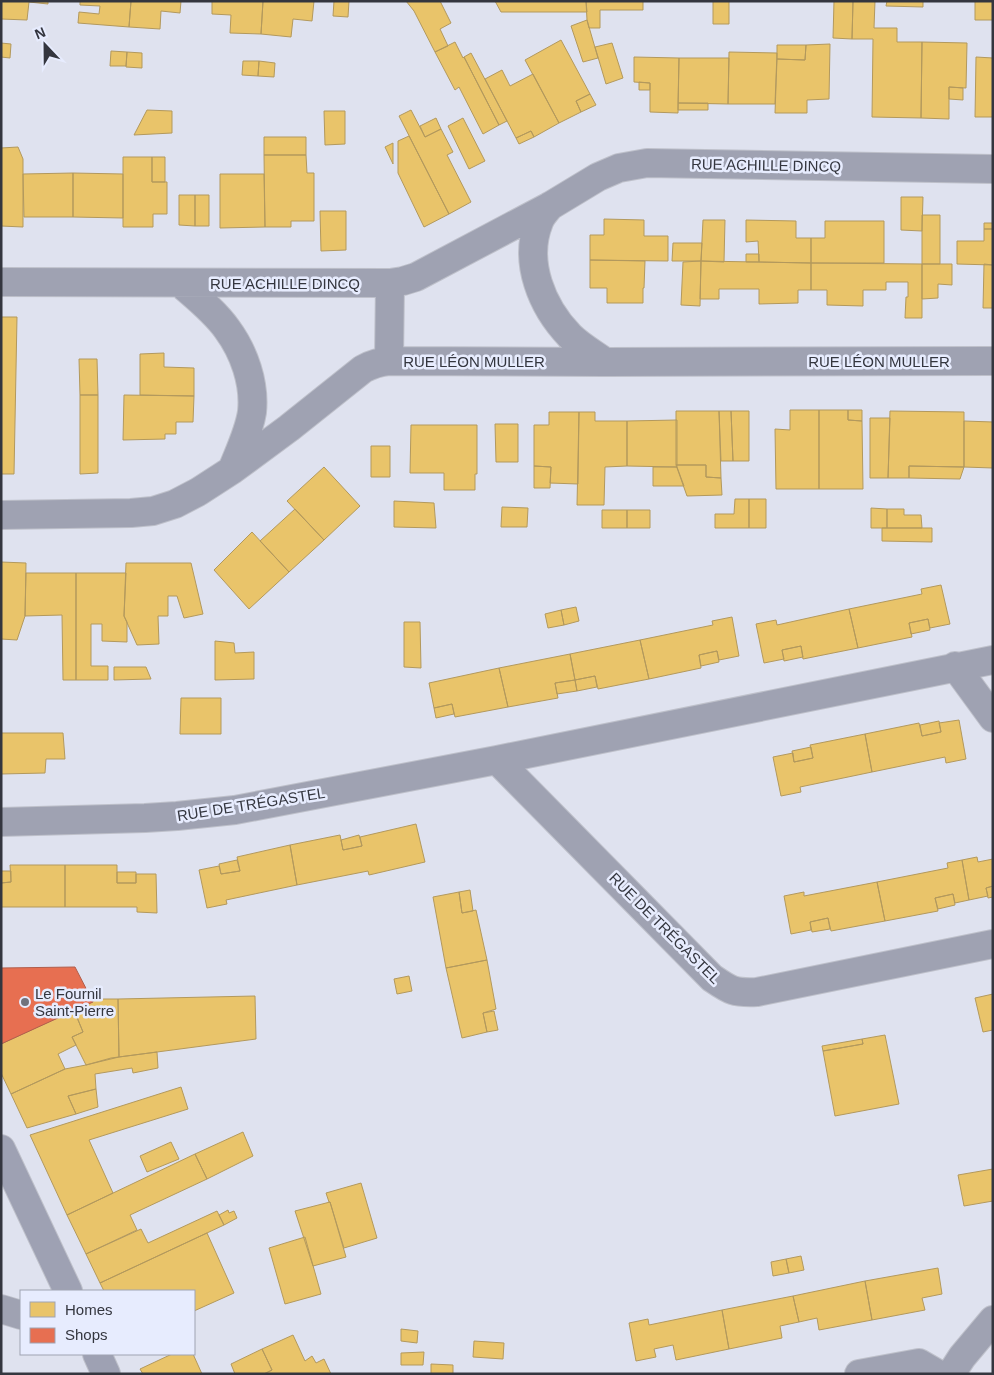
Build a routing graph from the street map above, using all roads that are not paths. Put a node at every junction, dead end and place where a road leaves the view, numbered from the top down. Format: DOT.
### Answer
graph roads {
  1 [pos="993,169"];
  2 [pos="550,206"];
  3 [pos="1,282"];
  4 [pos="180,283"];
  5 [pos="390,283"];
  6 [pos="389,361"];
  7 [pos="993,361"];
  8 [pos="605,362"];
  9 [pos="232,470"];
  10 [pos="1,515"];
  11 [pos="993,660"];
  12 [pos="955,666"];
  13 [pos="993,718"];
  14 [pos="497,760"];
  15 [pos="1,822"];
  16 [pos="993,944"];
  17 [pos="1,1149"];
  18 [pos="68,1290"];
  19 [pos="1,1309"];
  20 [pos="20,1315"];
  21 [pos="993,1320"];
  22 [pos="97,1355"];
  23 [pos="106,1374"];
  24 [pos="859,1374"];
  25 [pos="938,1374"];
  26 [pos="951,1374"];
  1 -- 2 [label="street, RUE ACHILLE DINCQ"];
  2 -- 5 [label="street, RUE ACHILLE DINCQ"];
  2 -- 8 [label="street, RUE ACHILLE DINCQ"];
  3 -- 4 [label="street, RUE ACHILLE DINCQ"];
  4 -- 5 [label="street, RUE ACHILLE DINCQ"];
  4 -- 9 [label="street"];
  5 -- 6 [label="street"];
  6 -- 8 [label="street, RUE LÉON MULLER"];
  6 -- 9 [label="street, RUE LÉON MULLER"];
  7 -- 8 [label="street, RUE LÉON MULLER"];
  9 -- 10 [label="street, RUE LÉON MULLER"];
  11 -- 12 [label="street, RUE DE TRÉGASTEL"];
  12 -- 13 [label="street"];
  12 -- 14 [label="street, RUE DE TRÉGASTEL"];
  14 -- 15 [label="street, RUE DE TRÉGASTEL"];
  14 -- 16 [label="street, RUE DE TRÉGASTEL"];
  17 -- 18 [label="street"];
  19 -- 20 [label="street"];
  21 -- 26 [label="street"];
  22 -- 23 [label="street"];
  24 -- 25 [label="street"];
}
